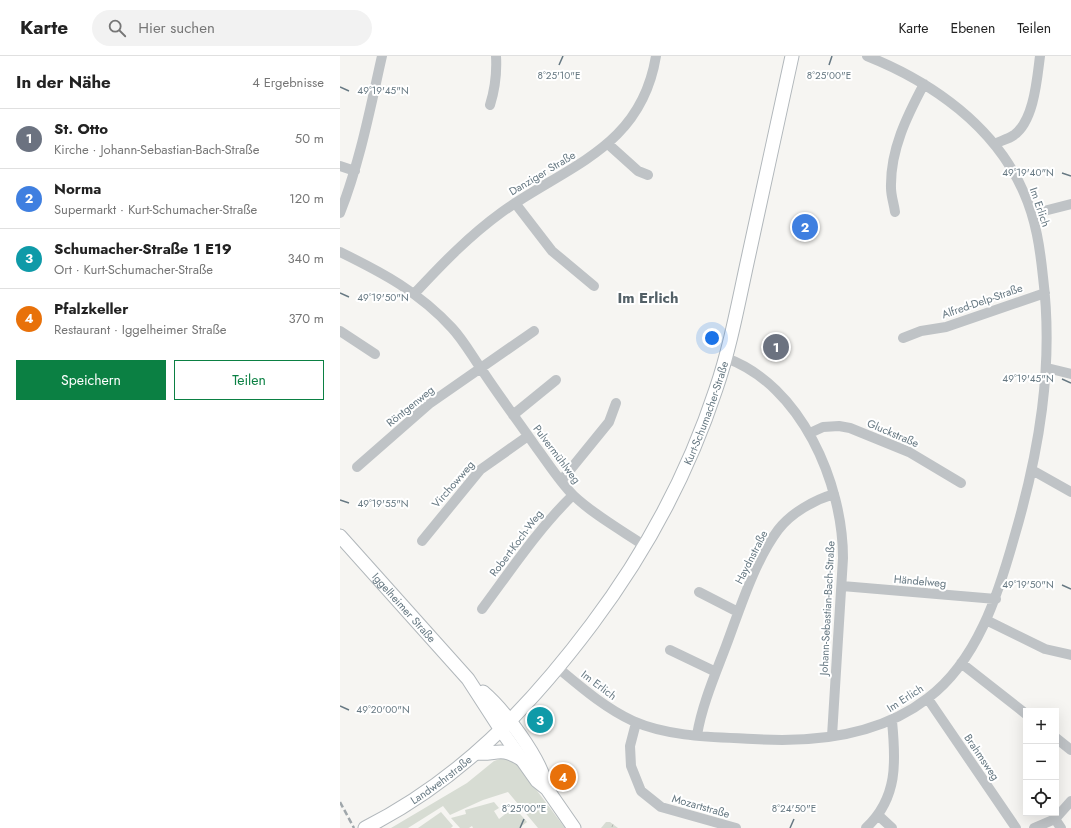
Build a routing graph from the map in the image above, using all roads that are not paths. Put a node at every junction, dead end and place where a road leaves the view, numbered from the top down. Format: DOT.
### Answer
graph roads {
  1 [pos="382,56"];
  2 [pos="496,56"];
  3 [pos="656,56"];
  4 [pos="792,56"];
  5 [pos="867,56"];
  6 [pos="1040,56"];
  7 [pos="880,58"];
  8 [pos="924,84"];
  9 [pos="490,105"];
  10 [pos="608,144"];
  11 [pos="994,144"];
  12 [pos="340,166"];
  13 [pos="355,171"];
  14 [pos="648,175"];
  15 [pos="515,203"];
  16 [pos="1071,204"];
  17 [pos="895,212"];
  18 [pos="340,213"];
  19 [pos="1032,214"];
  20 [pos="340,252"];
  21 [pos="594,286"];
  22 [pos="415,293"];
  23 [pos="1045,293"];
  24 [pos="340,331"];
  25 [pos="534,331"];
  26 [pos="903,338"];
  27 [pos="375,354"];
  28 [pos="726,358"];
  29 [pos="481,368"];
  30 [pos="1047,368"];
  31 [pos="1071,374"];
  32 [pos="556,380"];
  33 [pos="616,403"];
  34 [pos="513,415"];
  35 [pos="810,433"];
  36 [pos="528,436"];
  37 [pos="357,467"];
  38 [pos="1032,470"];
  39 [pos="561,482"];
  40 [pos="961,483"];
  41 [pos="1071,492"];
  42 [pos="834,494"];
  43 [pos="573,495"];
  44 [pos="340,536"];
  45 [pos="422,541"];
  46 [pos="645,546"];
  47 [pos="842,586"];
  48 [pos="699,592"];
  49 [pos="996,599"];
  50 [pos="482,609"];
  51 [pos="738,612"];
  52 [pos="986,620"];
  53 [pos="670,650"];
  54 [pos="1071,655"];
  55 [pos="961,663"];
  56 [pos="558,668"];
  57 [pos="716,672"];
  58 [pos="928,699"];
  59 [pos="1023,712"];
  60 [pos="892,721"];
  61 [pos="636,723"];
  62 [pos="506,726"];
  63 [pos="697,735"];
  64 [pos="832,736"];
  65 [pos="1059,740"];
  66 [pos="1071,750"];
  67 [pos="476,753"];
  68 [pos="523,761"];
  69 [pos="547,789"];
  70 [pos="1071,801"];
  71 [pos="879,816"];
  72 [pos="1055,819"];
  73 [pos="365,828"];
  74 [pos="574,828"];
  75 [pos="736,828"];
  76 [pos="866,828"];
  77 [pos="892,828"];
  78 [pos="1016,828"];
  79 [pos="1034,828"];
  80 [pos="1061,828"];
  1 -- 13 [label="street"];
  2 -- 9 [label="street"];
  3 -- 10 [label="street, Danziger Straße"];
  4 -- 28 [label="main road, Kurt-Schumacher-Straße"];
  5 -- 7 [label="street, Im Erlich"];
  6 -- 11 [label="street"];
  7 -- 8 [label="street, Im Erlich"];
  8 -- 11 [label="street, Im Erlich"];
  8 -- 17 [label="street"];
  10 -- 14 [label="street"];
  10 -- 15 [label="street, Danziger Straße"];
  11 -- 19 [label="street, Im Erlich"];
  12 -- 13 [label="street"];
  13 -- 18 [label="street"];
  15 -- 21 [label="street"];
  15 -- 22 [label="street, Danziger Straße"];
  16 -- 19 [label="street"];
  19 -- 23 [label="street, Im Erlich"];
  20 -- 22 [label="street, Pulvermühlweg"];
  22 -- 29 [label="street, Pulvermühlweg"];
  23 -- 26 [label="street, Alfred-Delp-Straße"];
  23 -- 30 [label="street, Im Erlich"];
  24 -- 27 [label="street"];
  25 -- 29 [label="street"];
  28 -- 35 [label="street, Johann-Sebastian-Bach-Straße"];
  28 -- 46 [label="main road, Kurt-Schumacher-Straße"];
  29 -- 34 [label="street, Pulvermühlweg"];
  29 -- 37 [label="street, Röntgenweg"];
  30 -- 31 [label="street"];
  30 -- 38 [label="street, Im Erlich"];
  32 -- 34 [label="street"];
  33 -- 39 [label="street"];
  34 -- 36 [label="street, Pulvermühlweg"];
  35 -- 40 [label="street, Gluckstraße"];
  35 -- 42 [label="street, Johann-Sebastian-Bach-Straße"];
  36 -- 39 [label="street, Pulvermühlweg"];
  36 -- 45 [label="street, Virchowweg"];
  38 -- 41 [label="street"];
  38 -- 49 [label="street, Im Erlich"];
  39 -- 43 [label="street, Pulvermühlweg"];
  42 -- 47 [label="street, Johann-Sebastian-Bach-Straße"];
  42 -- 51 [label="street, Haydnstraße"];
  43 -- 46 [label="street, Pulvermühlweg"];
  43 -- 50 [label="street, Robert-Koch-Weg"];
  44 -- 62 [label="main road, Iggelheimer Straße"];
  46 -- 56 [label="main road, Kurt-Schumacher-Straße"];
  47 -- 49 [label="street, Händelweg"];
  47 -- 64 [label="street, Johann-Sebastian-Bach-Straße"];
  48 -- 51 [label="street"];
  49 -- 52 [label="street, Im Erlich"];
  51 -- 57 [label="street, Haydnstraße"];
  52 -- 54 [label="street"];
  52 -- 55 [label="street, Im Erlich"];
  53 -- 57 [label="street"];
  55 -- 58 [label="street, Im Erlich"];
  55 -- 59 [label="street"];
  56 -- 61 [label="street, Im Erlich"];
  56 -- 62 [label="main road, Kurt-Schumacher-Straße"];
  57 -- 63 [label="street, Haydnstraße"];
  58 -- 60 [label="street, Im Erlich"];
  58 -- 78 [label="street, Brahmsweg"];
  60 -- 64 [label="street, Im Erlich"];
  60 -- 71 [label="street"];
  61 -- 63 [label="street, Im Erlich"];
  61 -- 75 [label="street, Mozartstraße"];
  62 -- 67 [label="main road, Landwehrstraße"];
  62 -- 68 [label="main road, Iggelheimer Straße"];
  62 -- 69 [label="main road, Iggelheimer Straße"];
  63 -- 64 [label="street, Im Erlich"];
  65 -- 66 [label="street"];
  67 -- 68 [label="main road"];
  67 -- 73 [label="main road, Landwehrstraße"];
  68 -- 69 [label="main road, Iggelheimer Straße"];
  69 -- 74 [label="main road, Iggelheimer Straße"];
  70 -- 72 [label="street"];
  71 -- 76 [label="street"];
  71 -- 77 [label="street"];
  72 -- 79 [label="street"];
  72 -- 80 [label="street"];
}
